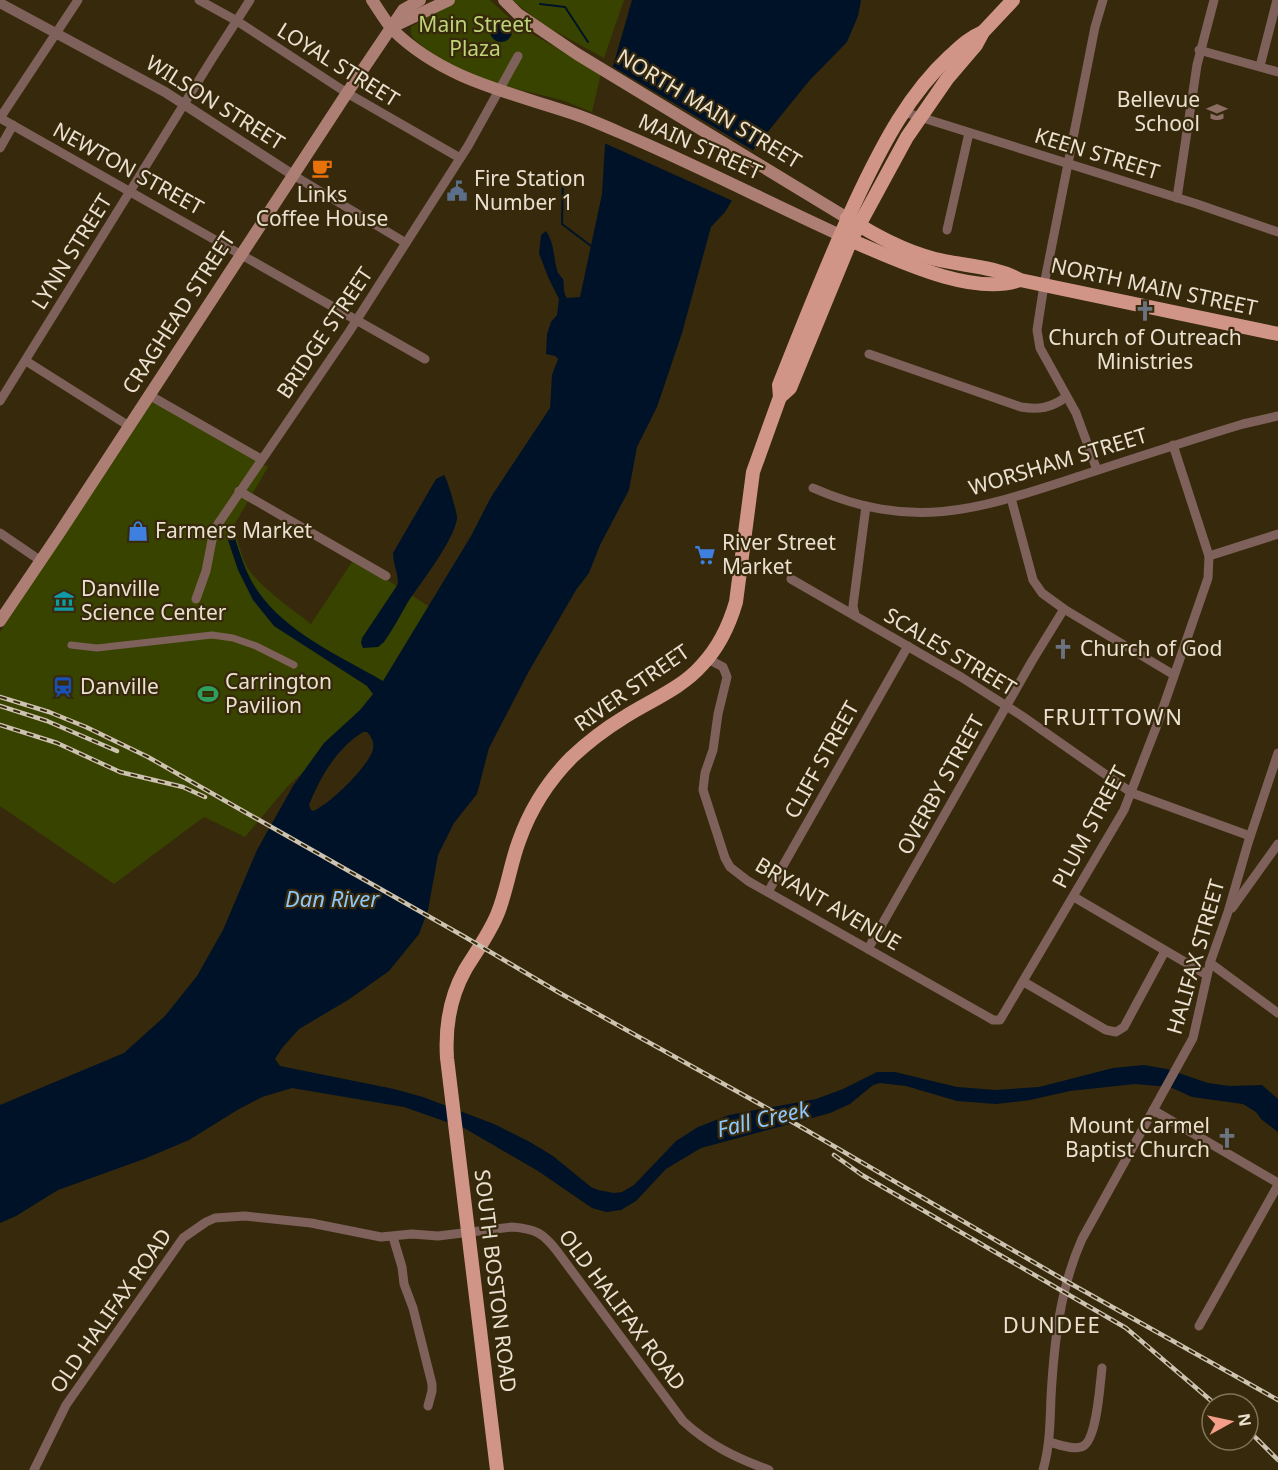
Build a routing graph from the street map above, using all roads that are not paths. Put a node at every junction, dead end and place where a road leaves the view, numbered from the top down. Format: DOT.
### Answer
graph roads {
  1 [pos="78,0"];
  2 [pos="199,0"];
  3 [pos="250,0"];
  4 [pos="372,0"];
  5 [pos="420,0"];
  6 [pos="449,0"];
  7 [pos="504,0"];
  8 [pos="1013,0"];
  9 [pos="1103,0"];
  10 [pos="1214,0"];
  11 [pos="1277,0"];
  12 [pos="0,3"];
  13 [pos="237,21"];
  14 [pos="391,28"];
  15 [pos="983,32"];
  16 [pos="56,33"];
  17 [pos="1199,50"];
  18 [pos="518,56"];
  19 [pos="1260,66"];
  20 [pos="1278,72"];
  21 [pos="498,92"];
  22 [pos="347,93"];
  23 [pos="184,104"];
  24 [pos="904,112"];
  25 [pos="921,117"];
  26 [pos="0,118"];
  27 [pos="14,125"];
  28 [pos="969,133"];
  29 [pos="0,148"];
  30 [pos="460,159"];
  31 [pos="1068,164"];
  32 [pos="293,175"];
  33 [pos="131,191"];
  34 [pos="1178,198"];
  35 [pos="853,221"];
  36 [pos="947,230"];
  37 [pos="1278,232"];
  38 [pos="846,238"];
  39 [pos="406,243"];
  40 [pos="242,254"];
  41 [pos="1020,280"];
  42 [pos="1044,285"];
  43 [pos="357,320"];
  44 [pos="1278,334"];
  45 [pos="869,354"];
  46 [pos="425,359"];
  47 [pos="26,361"];
  48 [pos="149,395"];
  49 [pos="1066,397"];
  50 [pos="0,402"];
  51 [pos="1278,416"];
  52 [pos="129,426"];
  53 [pos="1173,445"];
  54 [pos="261,459"];
  55 [pos="1097,470"];
  56 [pos="813,488"];
  57 [pos="239,491"];
  58 [pos="1011,498"];
  59 [pos="866,506"];
  60 [pos="0,533"];
  61 [pos="1278,534"];
  62 [pos="1209,556"];
  63 [pos="41,561"];
  64 [pos="386,576"];
  65 [pos="791,579"];
  66 [pos="196,599"];
  67 [pos="1064,609"];
  68 [pos="855,615"];
  69 [pos="0,621"];
  70 [pos="71,645"];
  71 [pos="908,646"];
  72 [pos="708,658"];
  73 [pos="294,664"];
  74 [pos="1174,675"];
  75 [pos="1006,706"];
  76 [pos="1278,753"];
  77 [pos="1132,794"];
  78 [pos="1250,836"];
  79 [pos="1278,844"];
  80 [pos="768,892"];
  81 [pos="1074,897"];
  82 [pos="1228,912"];
  83 [pos="868,948"];
  84 [pos="1165,951"];
  85 [pos="1210,963"];
  86 [pos="1207,975"];
  87 [pos="1024,982"];
  88 [pos="979,1012"];
  89 [pos="1278,1013"];
  90 [pos="452,1098"];
  91 [pos="1154,1110"];
  92 [pos="1278,1184"];
  93 [pos="469,1232"];
  94 [pos="393,1237"];
  95 [pos="1199,1326"];
  96 [pos="1102,1368"];
  97 [pos="428,1406"];
  98 [pos="1049,1442"];
  99 [pos="34,1470"];
  100 [pos="497,1470"];
  101 [pos="769,1470"];
  102 [pos="1043,1470"];
  1 -- 16 [label="street"];
  2 -- 13 [label="street, LOYAL STREET"];
  3 -- 13 [label="street, LYNN STREET"];
  4 -- 14 [label="main road, MAIN STREET"];
  5 -- 14 [label="main road, CRAGHEAD STREET"];
  6 -- 14 [label="main road"];
  7 -- 35 [label="main road, NORTH MAIN STREET"];
  8 -- 15 [label="main road"];
  9 -- 31 [label="street"];
  10 -- 17 [label="street"];
  11 -- 19 [label="street"];
  12 -- 16 [label="street, WILSON STREET"];
  13 -- 22 [label="street, LOYAL STREET"];
  13 -- 23 [label="street, LYNN STREET"];
  14 -- 21 [label="main road, MAIN STREET"];
  14 -- 22 [label="main road, CRAGHEAD STREET"];
  15 -- 24 [label="main road"];
  15 -- 25 [label="main road"];
  16 -- 23 [label="street, WILSON STREET"];
  16 -- 26 [label="street"];
  17 -- 19 [label="street"];
  17 -- 34 [label="street"];
  18 -- 21 [label="street, BRIDGE STREET"];
  19 -- 20 [label="street"];
  21 -- 30 [label="street, BRIDGE STREET"];
  21 -- 38 [label="main road, MAIN STREET"];
  22 -- 30 [label="street, LOYAL STREET"];
  22 -- 32 [label="main road, CRAGHEAD STREET"];
  23 -- 32 [label="street, WILSON STREET"];
  23 -- 33 [label="street, LYNN STREET"];
  24 -- 25 [label="street, KEEN STREET"];
  24 -- 35 [label="main road"];
  25 -- 28 [label="street, KEEN STREET"];
  25 -- 35 [label="main road"];
  26 -- 27 [label="street, NEWTON STREET"];
  27 -- 29 [label="street"];
  27 -- 33 [label="street, NEWTON STREET"];
  28 -- 31 [label="street, KEEN STREET"];
  28 -- 36 [label="street"];
  30 -- 39 [label="street, BRIDGE STREET"];
  31 -- 34 [label="street, KEEN STREET"];
  31 -- 42 [label="street"];
  32 -- 39 [label="street, WILSON STREET"];
  32 -- 40 [label="main road, CRAGHEAD STREET"];
  33 -- 40 [label="street, NEWTON STREET"];
  33 -- 47 [label="street, LYNN STREET"];
  34 -- 37 [label="street, KEEN STREET"];
  35 -- 38 [label="main road, RIVER STREET"];
  35 -- 41 [label="main road, NORTH MAIN STREET"];
  38 -- 41 [label="main road, NORTH MAIN STREET"];
  38 -- 72 [label="main road, RIVER STREET"];
  39 -- 43 [label="street, BRIDGE STREET"];
  40 -- 43 [label="street, NEWTON STREET"];
  40 -- 48 [label="main road, CRAGHEAD STREET"];
  41 -- 42 [label="main road, NORTH MAIN STREET"];
  42 -- 44 [label="main road, NORTH MAIN STREET"];
  42 -- 49 [label="street"];
  43 -- 46 [label="street, NEWTON STREET"];
  43 -- 54 [label="street, BRIDGE STREET"];
  45 -- 49 [label="street"];
  47 -- 50 [label="street, LYNN STREET"];
  47 -- 52 [label="street"];
  48 -- 52 [label="main road, CRAGHEAD STREET"];
  48 -- 54 [label="street"];
  49 -- 55 [label="street"];
  51 -- 53 [label="street, WORSHAM STREET"];
  52 -- 63 [label="main road, CRAGHEAD STREET"];
  53 -- 55 [label="street, WORSHAM STREET"];
  53 -- 62 [label="street, PLUM STREET"];
  54 -- 57 [label="street, BRIDGE STREET"];
  55 -- 58 [label="street, WORSHAM STREET"];
  56 -- 59 [label="street, WORSHAM STREET"];
  57 -- 64 [label="street"];
  57 -- 66 [label="street, BRIDGE STREET"];
  58 -- 59 [label="street, WORSHAM STREET"];
  58 -- 67 [label="street"];
  59 -- 68 [label="street"];
  60 -- 63 [label="street"];
  61 -- 62 [label="street"];
  62 -- 74 [label="street, PLUM STREET"];
  63 -- 69 [label="main road, CRAGHEAD STREET"];
  65 -- 68 [label="street, SCALES STREET"];
  67 -- 74 [label="street"];
  67 -- 75 [label="street, OVERBY STREET"];
  68 -- 71 [label="street, SCALES STREET"];
  70 -- 73 [label="street"];
  71 -- 75 [label="street, SCALES STREET"];
  71 -- 80 [label="street, CLIFF STREET"];
  72 -- 80 [label="street, BRYANT AVENUE"];
  72 -- 90 [label="main road, RIVER STREET"];
  74 -- 77 [label="street, PLUM STREET"];
  75 -- 77 [label="street, SCALES STREET"];
  75 -- 83 [label="street, OVERBY STREET"];
  76 -- 78 [label="street, HALIFAX STREET"];
  77 -- 78 [label="street, SCALES STREET"];
  77 -- 81 [label="street, PLUM STREET"];
  78 -- 82 [label="street, HALIFAX STREET"];
  79 -- 82 [label="street"];
  80 -- 83 [label="street, BRYANT AVENUE"];
  81 -- 84 [label="street"];
  81 -- 87 [label="street, PLUM STREET"];
  82 -- 85 [label="street, HALIFAX STREET"];
  83 -- 88 [label="street, BRYANT AVENUE"];
  84 -- 86 [label="street"];
  84 -- 87 [label="street"];
  85 -- 86 [label="street, HALIFAX STREET"];
  85 -- 89 [label="street"];
  86 -- 91 [label="street, HALIFAX STREET"];
  87 -- 88 [label="street, PLUM STREET"];
  90 -- 93 [label="main road, SOUTH BOSTON ROAD"];
  91 -- 92 [label="street"];
  91 -- 98 [label="street, HALIFAX STREET"];
  92 -- 95 [label="street"];
  93 -- 94 [label="street, OLD HALIFAX ROAD"];
  93 -- 100 [label="main road, SOUTH BOSTON ROAD"];
  93 -- 101 [label="street, OLD HALIFAX ROAD"];
  94 -- 97 [label="street"];
  94 -- 99 [label="street, OLD HALIFAX ROAD"];
  96 -- 98 [label="street"];
  98 -- 102 [label="street, HALIFAX STREET"];
}
